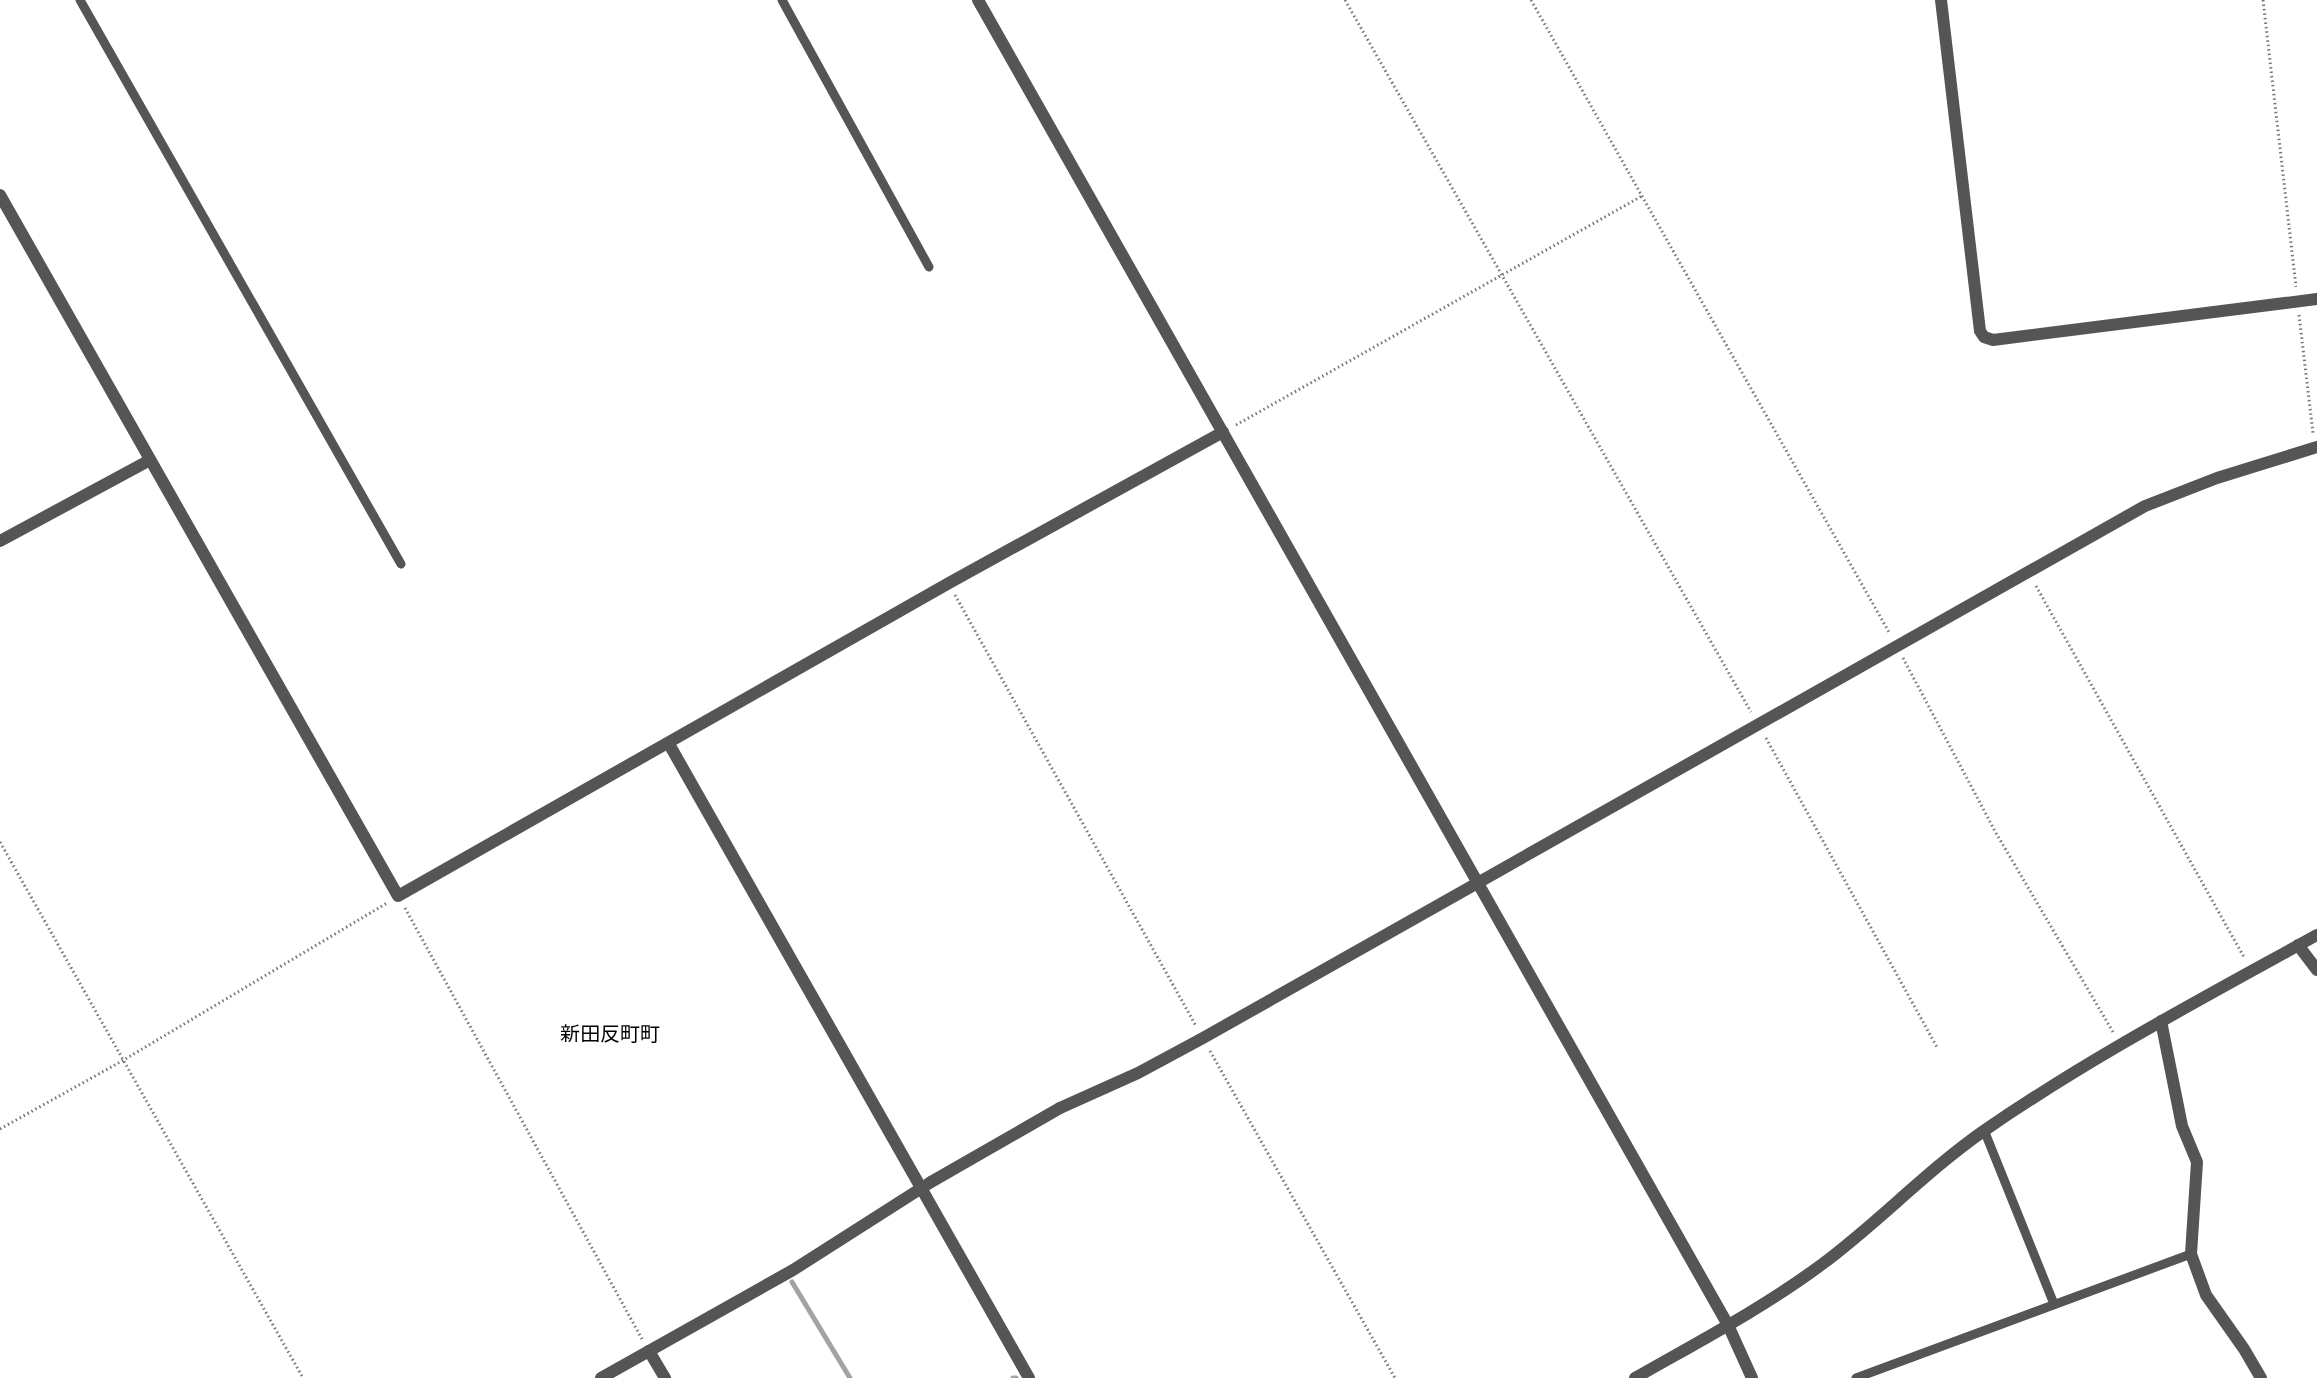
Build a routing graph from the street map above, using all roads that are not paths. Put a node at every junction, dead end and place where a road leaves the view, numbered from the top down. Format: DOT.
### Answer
graph roads {
  1 [pos="80,0"];
  2 [pos="782,0"];
  3 [pos="978,0"];
  4 [pos="1941,0"];
  5 [pos="0,195"];
  6 [pos="929,267"];
  7 [pos="2317,299"];
  8 [pos="1223,432"];
  9 [pos="2316,447"];
  10 [pos="150,460"];
  11 [pos="0,541"];
  12 [pos="401,564"];
  13 [pos="669,744"];
  14 [pos="1478,882"];
  15 [pos="2317,935"];
  16 [pos="2298,945"];
  17 [pos="2317,970"];
  18 [pos="2161,1022"];
  19 [pos="1984,1130"];
  20 [pos="926,1185"];
  21 [pos="2191,1254"];
  22 [pos="2055,1304"];
  23 [pos="1728,1325"];
  24 [pos="649,1351"];
  25 [pos="601,1378"];
  26 [pos="665,1378"];
  27 [pos="1029,1378"];
  28 [pos="1635,1378"];
  29 [pos="1752,1378"];
  30 [pos="1856,1378"];
  31 [pos="2261,1378"];
  1 -- 12 [label="lane"];
  2 -- 6 [label="lane"];
  3 -- 8 [label="street"];
  4 -- 7 [label="street"];
  5 -- 10 [label="street"];
  8 -- 13 [label="street"];
  8 -- 14 [label="street"];
  9 -- 14 [label="street"];
  10 -- 11 [label="street"];
  10 -- 13 [label="street"];
  13 -- 20 [label="street"];
  14 -- 20 [label="street"];
  14 -- 23 [label="street"];
  15 -- 16 [label="street"];
  16 -- 17 [label="street"];
  16 -- 18 [label="street"];
  18 -- 19 [label="street"];
  18 -- 21 [label="street"];
  19 -- 22 [label="lane"];
  19 -- 23 [label="street"];
  20 -- 24 [label="street"];
  20 -- 27 [label="street"];
  21 -- 22 [label="lane"];
  21 -- 31 [label="street"];
  22 -- 30 [label="lane"];
  23 -- 28 [label="street"];
  23 -- 29 [label="street"];
  24 -- 25 [label="street"];
  24 -- 26 [label="street"];
}
